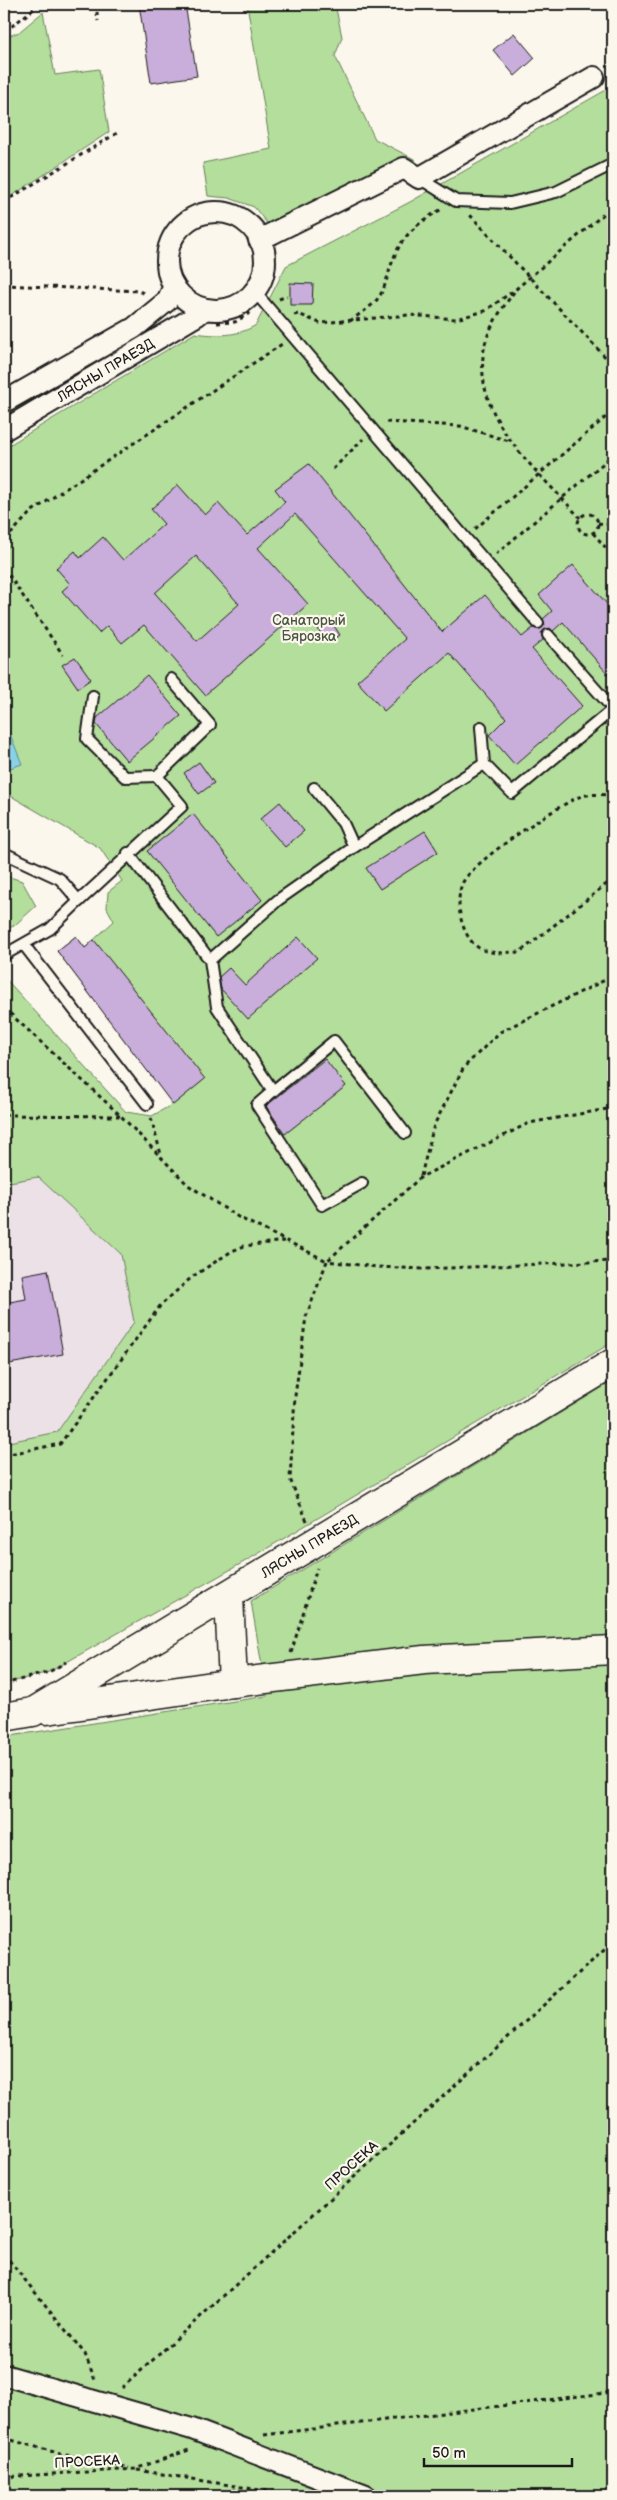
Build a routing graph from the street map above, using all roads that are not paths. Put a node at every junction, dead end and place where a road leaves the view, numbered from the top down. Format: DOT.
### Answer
graph roads {
  1 [pos="594,77"];
  2 [pos="613,164"];
  3 [pos="420,178"];
  4 [pos="259,240"];
  5 [pos="174,286"];
  6 [pos="254,291"];
  7 [pos="205,309"];
  8 [pos="4,402"];
  9 [pos="4,430"];
  10 [pos="538,623"];
  11 [pos="548,635"];
  12 [pos="171,679"];
  13 [pos="93,696"];
  14 [pos="481,727"];
  15 [pos="484,764"];
  16 [pos="157,776"];
  17 [pos="314,788"];
  18 [pos="354,847"];
  19 [pos="4,853"];
  20 [pos="128,853"];
  21 [pos="79,901"];
  22 [pos="24,945"];
  23 [pos="4,955"];
  24 [pos="210,960"];
  25 [pos="273,1091"];
  26 [pos="147,1104"];
  27 [pos="405,1133"];
  28 [pos="362,1182"];
  29 [pos="613,1363"];
  30 [pos="229,1596"];
  31 [pos="613,1650"];
  32 [pos="233,1683"];
  33 [pos="33,1712"];
  34 [pos="4,1717"];
  35 [pos="4,2375"];
  36 [pos="366,2496"];
  1 -- 3 [label="street"];
  2 -- 3 [label="lane"];
  3 -- 4 [label="street"];
  4 -- 5 [label="street"];
  4 -- 6 [label="street"];
  5 -- 7 [label="street"];
  5 -- 8 [label="street, ЛЯСНЫ ПРАЕЗД"];
  6 -- 7 [label="street"];
  6 -- 10 [label="lane"];
  7 -- 9 [label="street, ЛЯСНЫ ПРАЕЗД"];
  11 -- 15 [label="lane"];
  12 -- 16 [label="lane"];
  13 -- 16 [label="lane"];
  14 -- 15 [label="lane"];
  15 -- 18 [label="lane"];
  16 -- 20 [label="lane"];
  17 -- 18 [label="lane"];
  18 -- 24 [label="lane"];
  19 -- 21 [label="lane"];
  20 -- 21 [label="lane"];
  20 -- 24 [label="lane"];
  21 -- 22 [label="lane"];
  22 -- 23 [label="lane"];
  22 -- 26 [label="lane"];
  24 -- 25 [label="lane"];
  25 -- 27 [label="lane"];
  25 -- 28 [label="lane"];
  29 -- 30 [label="street, ЛЯСНЫ ПРАЕЗД"];
  30 -- 32 [label="street"];
  30 -- 33 [label="street, ЛЯСНЫ ПРАЕЗД"];
  31 -- 32 [label="street"];
  32 -- 33 [label="street"];
  33 -- 34 [label="street, ЛЯСНЫ ПРАЕЗД"];
  35 -- 36 [label="street"];
}
